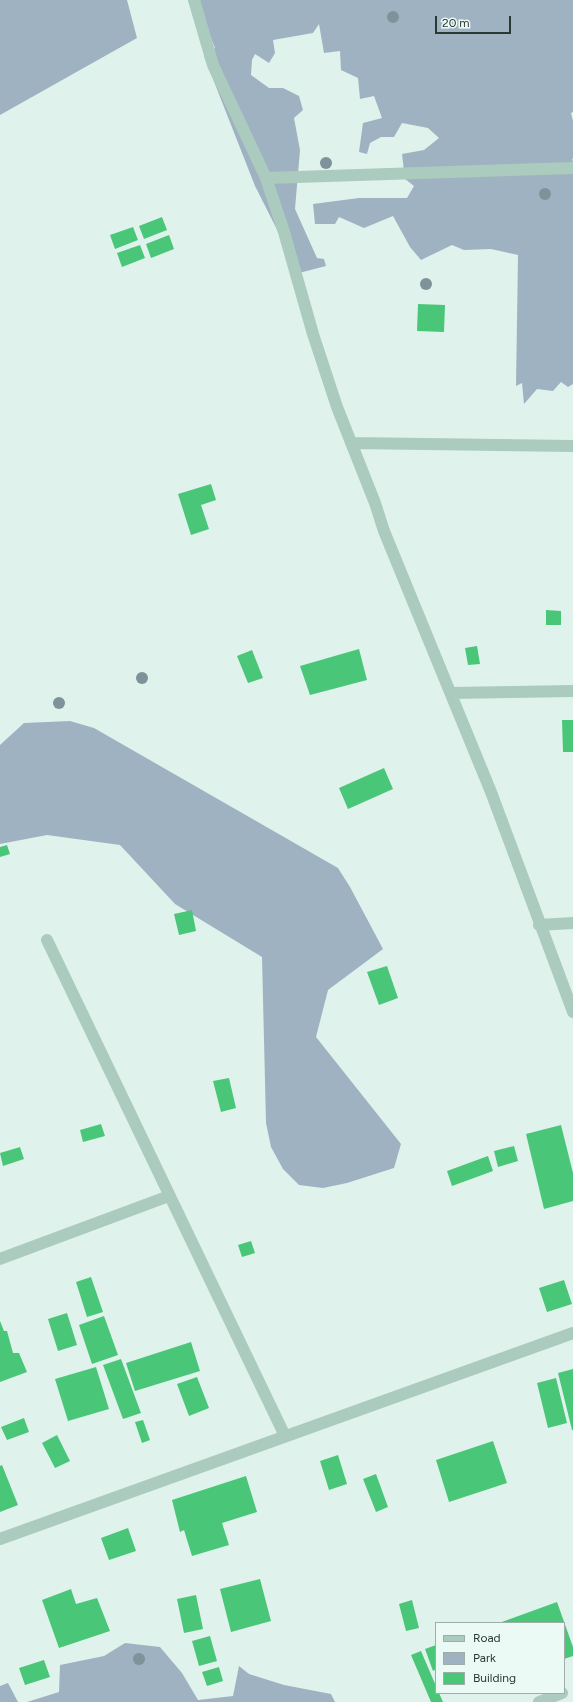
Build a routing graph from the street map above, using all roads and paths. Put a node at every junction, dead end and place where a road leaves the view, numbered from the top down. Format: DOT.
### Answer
graph roads {
  1 [pos="194,0"];
  2 [pos="573,168"];
  3 [pos="266,178"];
  4 [pos="351,443"];
  5 [pos="573,446"];
  6 [pos="573,691"];
  7 [pos="451,693"];
  8 [pos="573,923"];
  9 [pos="539,925"];
  10 [pos="47,940"];
  11 [pos="573,1012"];
  12 [pos="170,1196"];
  13 [pos="0,1259"];
  14 [pos="573,1333"];
  15 [pos="285,1436"];
  16 [pos="0,1539"];
  17 [pos="560,1694"];
  18 [pos="539,1702"];
  1 -- 3 [label="street"];
  2 -- 3 [label="street"];
  3 -- 4 [label="street"];
  4 -- 5 [label="street"];
  4 -- 7 [label="street"];
  6 -- 7 [label="street"];
  7 -- 9 [label="street"];
  8 -- 9 [label="street"];
  9 -- 11 [label="street"];
  10 -- 12 [label="street"];
  12 -- 13 [label="street"];
  12 -- 15 [label="street"];
  14 -- 15 [label="street"];
  15 -- 16 [label="street"];
  17 -- 18 [label="street"];
}
